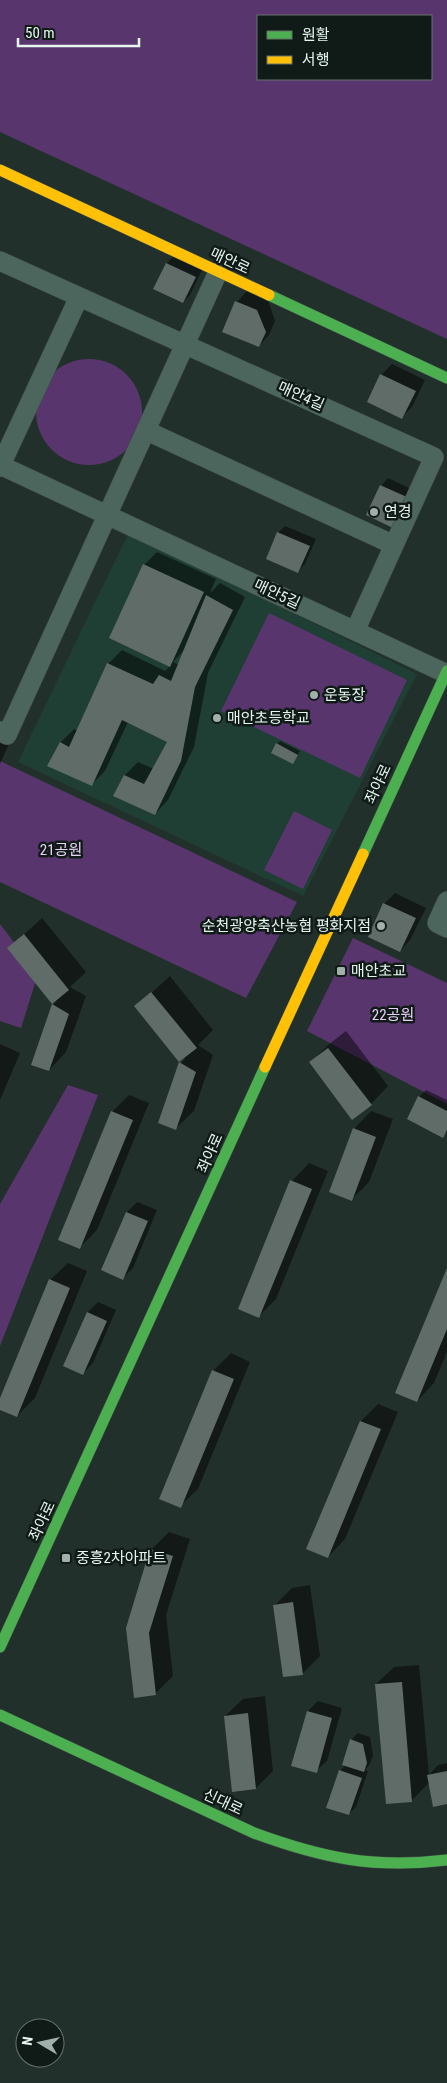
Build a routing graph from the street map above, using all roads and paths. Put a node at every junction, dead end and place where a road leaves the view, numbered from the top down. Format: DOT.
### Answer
graph roads {
  1 [pos="0,170"];
  2 [pos="0,261"];
  3 [pos="218,272"];
  4 [pos="79,296"];
  5 [pos="187,344"];
  6 [pos="447,378"];
  7 [pos="147,431"];
  8 [pos="0,466"];
  9 [pos="108,516"];
  10 [pos="394,545"];
  11 [pos="355,631"];
  12 [pos="447,673"];
  13 [pos="0,731"];
  14 [pos="447,901"];
  15 [pos="447,928"];
  16 [pos="0,1647"];
  17 [pos="0,1715"];
  18 [pos="447,1860"];
  1 -- 3 [label="street, 매안로"];
  2 -- 4 [label="street, 매안4길"];
  3 -- 5 [label="street"];
  3 -- 6 [label="street, 매안로"];
  4 -- 5 [label="street, 매안4길"];
  4 -- 8 [label="street"];
  5 -- 7 [label="street"];
  5 -- 10 [label="street, 매안4길"];
  7 -- 9 [label="street"];
  7 -- 10 [label="street"];
  8 -- 9 [label="street, 매안5길"];
  9 -- 11 [label="street, 매안5길"];
  9 -- 13 [label="street"];
  10 -- 11 [label="street, 매안4길"];
  11 -- 12 [label="street, 매안5길"];
  12 -- 16 [label="street, 좌야로"];
  14 -- 15 [label="street"];
  17 -- 18 [label="street, 신대로"];
}
